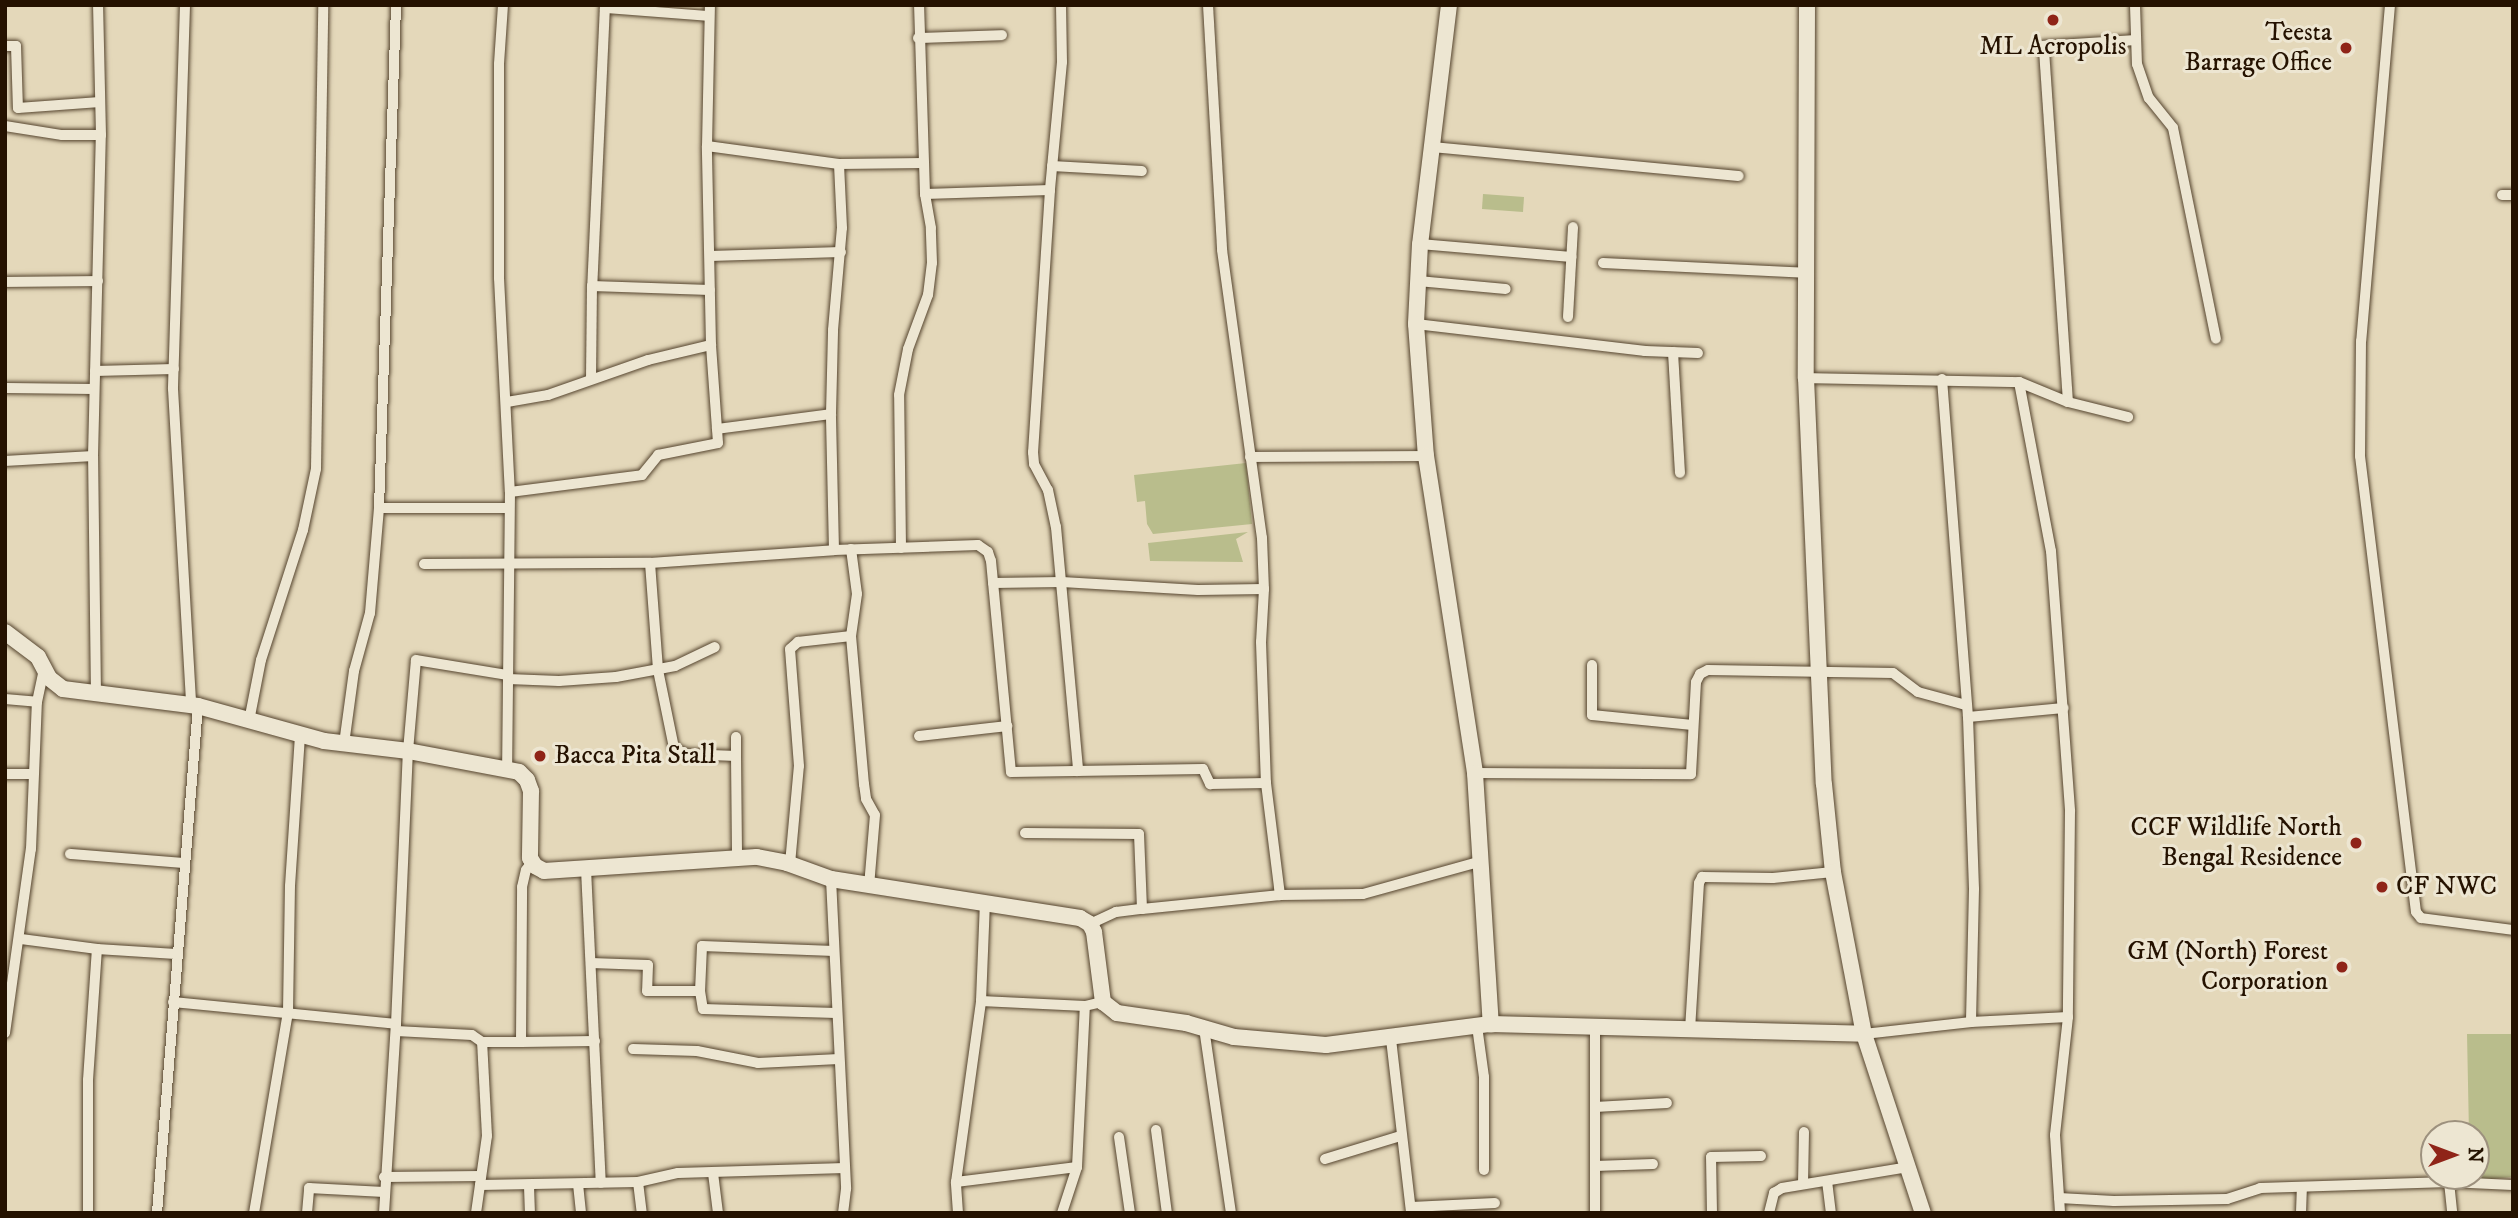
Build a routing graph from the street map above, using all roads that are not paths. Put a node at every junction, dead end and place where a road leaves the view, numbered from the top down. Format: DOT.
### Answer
graph roads {
  1 [pos="97,5"];
  2 [pos="186,5"];
  3 [pos="323,5"];
  4 [pos="396,5"];
  5 [pos="503,5"];
  6 [pos="919,5"];
  7 [pos="1061,5"];
  8 [pos="1208,5"];
  9 [pos="1449,5"];
  10 [pos="1807,5"];
  11 [pos="2134,5"];
  12 [pos="2390,5"];
  13 [pos="605,7"];
  14 [pos="710,10"];
  15 [pos="1003,35"];
  16 [pos="918,38"];
  17 [pos="2135,40"];
  18 [pos="5,46"];
  19 [pos="100,102"];
  20 [pos="5,126"];
  21 [pos="101,135"];
  22 [pos="707,146"];
  23 [pos="1432,147"];
  24 [pos="924,163"];
  25 [pos="839,164"];
  26 [pos="1052,166"];
  27 [pos="1142,171"];
  28 [pos="1739,176"];
  29 [pos="1050,190"];
  30 [pos="925,194"];
  31 [pos="1573,227"];
  32 [pos="1420,244"];
  33 [pos="841,251"];
  34 [pos="710,256"];
  35 [pos="1571,257"];
  36 [pos="1603,263"];
  37 [pos="1805,273"];
  38 [pos="98,281"];
  39 [pos="1418,281"];
  40 [pos="5,282"];
  41 [pos="592,286"];
  42 [pos="1506,289"];
  43 [pos="710,290"];
  44 [pos="1568,317"];
  45 [pos="1416,324"];
  46 [pos="2216,339"];
  47 [pos="711,345"];
  48 [pos="1673,352"];
  49 [pos="1698,354"];
  50 [pos="173,369"];
  51 [pos="95,371"];
  52 [pos="1806,378"];
  53 [pos="591,379"];
  54 [pos="1942,379"];
  55 [pos="2019,383"];
  56 [pos="6,388"];
  57 [pos="94,389"];
  58 [pos="507,402"];
  59 [pos="2068,402"];
  60 [pos="831,414"];
  61 [pos="2128,417"];
  62 [pos="718,429"];
  63 [pos="93,456"];
  64 [pos="1426,456"];
  65 [pos="1250,457"];
  66 [pos="5,461"];
  67 [pos="1680,473"];
  68 [pos="510,492"];
  69 [pos="379,508"];
  70 [pos="509,508"];
  71 [pos="901,548"];
  72 [pos="851,549"];
  73 [pos="834,550"];
  74 [pos="650,563"];
  75 [pos="424,565"];
  76 [pos="510,565"];
  77 [pos="1062,582"];
  78 [pos="993,583"];
  79 [pos="1264,589"];
  80 [pos="5,632"];
  81 [pos="851,636"];
  82 [pos="715,647"];
  83 [pos="1592,665"];
  84 [pos="44,669"];
  85 [pos="659,670"];
  86 [pos="1817,670"];
  87 [pos="508,677"];
  88 [pos="96,696"];
  89 [pos="5,699"];
  90 [pos="37,702"];
  91 [pos="194,705"];
  92 [pos="1966,705"];
  93 [pos="2064,708"];
  94 [pos="1968,717"];
  95 [pos="249,721"];
  96 [pos="1693,725"];
  97 [pos="1007,726"];
  98 [pos="300,736"];
  99 [pos="919,736"];
  100 [pos="736,737"];
  101 [pos="344,744"];
  102 [pos="408,751"];
  103 [pos="736,757"];
  104 [pos="507,768"];
  105 [pos="1078,771"];
  106 [pos="1475,773"];
  107 [pos="5,774"];
  108 [pos="33,774"];
  109 [pos="1266,783"];
  110 [pos="1026,833"];
  111 [pos="69,854"];
  112 [pos="737,857"];
  113 [pos="1482,861"];
  114 [pos="532,862"];
  115 [pos="185,863"];
  116 [pos="790,864"];
  117 [pos="586,869"];
  118 [pos="1833,872"];
  119 [pos="831,879"];
  120 [pos="869,886"];
  121 [pos="1280,895"];
  122 [pos="985,901"];
  123 [pos="1142,909"];
  124 [pos="1090,925"];
  125 [pos="2513,930"];
  126 [pos="21,939"];
  127 [pos="97,949"];
  128 [pos="834,951"];
  129 [pos="176,954"];
  130 [pos="591,962"];
  131 [pos="9,985"];
  132 [pos="700,991"];
  133 [pos="981,1001"];
  134 [pos="173,1002"];
  135 [pos="1103,1002"];
  136 [pos="1085,1006"];
  137 [pos="288,1012"];
  138 [pos="836,1013"];
  139 [pos="2068,1017"];
  140 [pos="1970,1022"];
  141 [pos="1484,1025"];
  142 [pos="1595,1027"];
  143 [pos="396,1028"];
  144 [pos="1204,1028"];
  145 [pos="1690,1030"];
  146 [pos="5,1034"];
  147 [pos="1864,1034"];
  148 [pos="1391,1039"];
  149 [pos="595,1041"];
  150 [pos="482,1042"];
  151 [pos="522,1042"];
  152 [pos="633,1049"];
  153 [pos="839,1059"];
  154 [pos="1667,1103"];
  155 [pos="1595,1107"];
  156 [pos="1156,1130"];
  157 [pos="1804,1132"];
  158 [pos="1401,1136"];
  159 [pos="1119,1137"];
  160 [pos="1761,1156"];
  161 [pos="1325,1159"];
  162 [pos="1653,1164"];
  163 [pos="1595,1166"];
  164 [pos="1077,1167"];
  165 [pos="1909,1167"];
  166 [pos="845,1168"];
  167 [pos="1484,1170"];
  168 [pos="713,1173"];
  169 [pos="384,1177"];
  170 [pos="480,1180"];
  171 [pos="1827,1181"];
  172 [pos="638,1182"];
  173 [pos="956,1182"];
  174 [pos="601,1183"];
  175 [pos="2420,1183"];
  176 [pos="578,1184"];
  177 [pos="1803,1184"];
  178 [pos="2490,1184"];
  179 [pos="2513,1185"];
  180 [pos="529,1186"];
  181 [pos="2302,1186"];
  182 [pos="2450,1190"];
  183 [pos="384,1192"];
  184 [pos="2059,1198"];
  185 [pos="1495,1203"];
  186 [pos="1411,1210"];
  187 [pos="88,1213"];
  188 [pos="157,1213"];
  189 [pos="254,1213"];
  190 [pos="307,1213"];
  191 [pos="384,1213"];
  192 [pos="476,1213"];
  193 [pos="530,1213"];
  194 [pos="581,1213"];
  195 [pos="642,1213"];
  196 [pos="718,1213"];
  197 [pos="843,1213"];
  198 [pos="958,1213"];
  199 [pos="1062,1213"];
  200 [pos="1130,1213"];
  201 [pos="1167,1213"];
  202 [pos="1231,1213"];
  203 [pos="1595,1213"];
  204 [pos="1712,1213"];
  205 [pos="1769,1213"];
  206 [pos="1831,1213"];
  207 [pos="1923,1213"];
  208 [pos="2060,1213"];
  209 [pos="2301,1213"];
  210 [pos="2452,1213"];
  1 -- 19 [label="street"];
  2 -- 50 [label="street"];
  3 -- 95 [label="street"];
  4 -- 69 [label="street"];
  5 -- 58 [label="street"];
  6 -- 16 [label="street"];
  7 -- 26 [label="street"];
  8 -- 65 [label="street"];
  9 -- 23 [label="street"];
  10 -- 37 [label="street"];
  11 -- 17 [label="street"];
  12 -- 125 [label="street"];
  13 -- 14 [label="street"];
  13 -- 41 [label="street"];
  14 -- 22 [label="street"];
  15 -- 16 [label="street"];
  16 -- 24 [label="street"];
  17 -- 46 [label="street"];
  17 -- 59 [label="street"];
  18 -- 19 [label="street"];
  19 -- 21 [label="street"];
  20 -- 21 [label="street"];
  21 -- 38 [label="street"];
  22 -- 25 [label="street"];
  22 -- 34 [label="street"];
  23 -- 28 [label="street"];
  23 -- 32 [label="street"];
  24 -- 25 [label="street"];
  24 -- 30 [label="street"];
  25 -- 33 [label="street"];
  26 -- 27 [label="street"];
  26 -- 29 [label="street"];
  29 -- 30 [label="street"];
  29 -- 77 [label="street"];
  30 -- 71 [label="street"];
  31 -- 35 [label="street"];
  32 -- 35 [label="street"];
  32 -- 39 [label="street"];
  33 -- 34 [label="street"];
  33 -- 60 [label="street"];
  34 -- 43 [label="street"];
  35 -- 44 [label="street"];
  36 -- 37 [label="street"];
  37 -- 52 [label="street"];
  38 -- 40 [label="street"];
  38 -- 51 [label="street"];
  39 -- 42 [label="street"];
  39 -- 45 [label="street"];
  41 -- 43 [label="street"];
  41 -- 53 [label="street"];
  43 -- 47 [label="street"];
  45 -- 48 [label="street"];
  45 -- 64 [label="street"];
  47 -- 53 [label="street"];
  47 -- 62 [label="street"];
  48 -- 49 [label="street"];
  48 -- 67 [label="street"];
  50 -- 51 [label="street"];
  50 -- 91 [label="street"];
  51 -- 57 [label="street"];
  52 -- 54 [label="street"];
  52 -- 86 [label="street"];
  53 -- 58 [label="street"];
  54 -- 55 [label="street"];
  54 -- 92 [label="street"];
  55 -- 59 [label="street"];
  55 -- 93 [label="street"];
  56 -- 57 [label="street"];
  57 -- 63 [label="street"];
  58 -- 68 [label="street"];
  59 -- 61 [label="street"];
  60 -- 62 [label="street"];
  60 -- 73 [label="street"];
  62 -- 68 [label="street"];
  63 -- 66 [label="street"];
  63 -- 88 [label="street"];
  64 -- 65 [label="street"];
  64 -- 106 [label="street"];
  65 -- 79 [label="street"];
  68 -- 70 [label="street"];
  69 -- 70 [label="street"];
  69 -- 101 [label="street"];
  70 -- 76 [label="street"];
  71 -- 72 [label="street"];
  71 -- 78 [label="street"];
  72 -- 73 [label="street"];
  72 -- 81 [label="street"];
  73 -- 74 [label="street"];
  74 -- 76 [label="street"];
  74 -- 85 [label="street"];
  75 -- 76 [label="street"];
  76 -- 87 [label="street"];
  77 -- 78 [label="street"];
  77 -- 79 [label="street"];
  77 -- 105 [label="street"];
  78 -- 97 [label="street"];
  79 -- 109 [label="street"];
  80 -- 84 [label="street"];
  81 -- 116 [label="street"];
  81 -- 120 [label="street"];
  82 -- 85 [label="street"];
  83 -- 96 [label="street"];
  84 -- 88 [label="street"];
  84 -- 90 [label="street"];
  85 -- 87 [label="street"];
  85 -- 103 [label="street"];
  86 -- 92 [label="street"];
  86 -- 96 [label="street"];
  86 -- 118 [label="street"];
  87 -- 102 [label="street"];
  87 -- 104 [label="street"];
  88 -- 91 [label="street"];
  89 -- 90 [label="street"];
  90 -- 108 [label="street"];
  91 -- 95 [label="street"];
  91 -- 115 [label="street"];
  92 -- 94 [label="street"];
  93 -- 94 [label="street"];
  93 -- 139 [label="street"];
  94 -- 140 [label="street"];
  95 -- 98 [label="street"];
  96 -- 106 [label="street"];
  97 -- 99 [label="street"];
  97 -- 105 [label="street"];
  98 -- 101 [label="street"];
  98 -- 137 [label="street"];
  100 -- 103 [label="street"];
  101 -- 102 [label="street"];
  102 -- 104 [label="street"];
  102 -- 143 [label="street"];
  103 -- 112 [label="street"];
  104 -- 114 [label="street"];
  105 -- 109 [label="street"];
  106 -- 113 [label="street"];
  107 -- 108 [label="street"];
  108 -- 126 [label="street"];
  109 -- 121 [label="street"];
  110 -- 123 [label="street"];
  111 -- 115 [label="street"];
  112 -- 116 [label="street"];
  112 -- 117 [label="street"];
  113 -- 121 [label="street"];
  113 -- 141 [label="street"];
  114 -- 117 [label="street"];
  114 -- 151 [label="street"];
  115 -- 129 [label="street"];
  116 -- 119 [label="street"];
  117 -- 130 [label="street"];
  118 -- 145 [label="street"];
  118 -- 147 [label="street"];
  119 -- 120 [label="street"];
  119 -- 128 [label="street"];
  120 -- 122 [label="street"];
  121 -- 123 [label="street"];
  122 -- 124 [label="street"];
  122 -- 133 [label="street"];
  123 -- 124 [label="street"];
  124 -- 135 [label="street"];
  126 -- 127 [label="street"];
  126 -- 131 [label="street"];
  127 -- 129 [label="street"];
  127 -- 187 [label="street"];
  128 -- 132 [label="street"];
  128 -- 138 [label="street"];
  129 -- 134 [label="street"];
  130 -- 132 [label="street"];
  130 -- 149 [label="street"];
  131 -- 146 [label="street"];
  132 -- 138 [label="street"];
  133 -- 136 [label="street"];
  133 -- 173 [label="street"];
  134 -- 137 [label="street"];
  134 -- 188 [label="street"];
  135 -- 136 [label="street"];
  135 -- 144 [label="street"];
  136 -- 164 [label="street"];
  137 -- 143 [label="street"];
  137 -- 189 [label="street"];
  138 -- 153 [label="street"];
  139 -- 140 [label="street"];
  139 -- 184 [label="street"];
  140 -- 147 [label="street"];
  141 -- 142 [label="street"];
  141 -- 148 [label="street"];
  141 -- 167 [label="street"];
  142 -- 145 [label="street"];
  142 -- 155 [label="street"];
  143 -- 150 [label="street"];
  143 -- 169 [label="street"];
  144 -- 148 [label="street"];
  144 -- 202 [label="street"];
  145 -- 147 [label="street"];
  147 -- 165 [label="street"];
  148 -- 158 [label="street"];
  149 -- 151 [label="street"];
  149 -- 174 [label="street"];
  150 -- 151 [label="street"];
  150 -- 170 [label="street"];
  152 -- 153 [label="street"];
  153 -- 166 [label="street"];
  154 -- 155 [label="street"];
  155 -- 163 [label="street"];
  156 -- 201 [label="street"];
  157 -- 177 [label="street"];
  158 -- 161 [label="street"];
  158 -- 186 [label="street"];
  159 -- 200 [label="street"];
  160 -- 204 [label="street"];
  162 -- 163 [label="street"];
  163 -- 203 [label="street"];
  164 -- 173 [label="street"];
  164 -- 199 [label="street"];
  165 -- 171 [label="street"];
  165 -- 207 [label="street"];
  166 -- 168 [label="street"];
  166 -- 197 [label="street"];
  168 -- 172 [label="street"];
  168 -- 196 [label="street"];
  169 -- 170 [label="street"];
  169 -- 183 [label="street"];
  170 -- 180 [label="street"];
  170 -- 192 [label="street"];
  171 -- 177 [label="street"];
  171 -- 206 [label="street"];
  172 -- 174 [label="street"];
  172 -- 195 [label="street"];
  173 -- 198 [label="street"];
  174 -- 176 [label="street"];
  175 -- 181 [label="street"];
  176 -- 180 [label="street"];
  176 -- 194 [label="street"];
  177 -- 205 [label="street"];
  178 -- 179 [label="street"];
  180 -- 193 [label="street"];
  181 -- 184 [label="street"];
  181 -- 209 [label="street"];
  182 -- 210 [label="street"];
  183 -- 190 [label="street"];
  183 -- 191 [label="street"];
  184 -- 208 [label="street"];
  185 -- 186 [label="street"];
}
